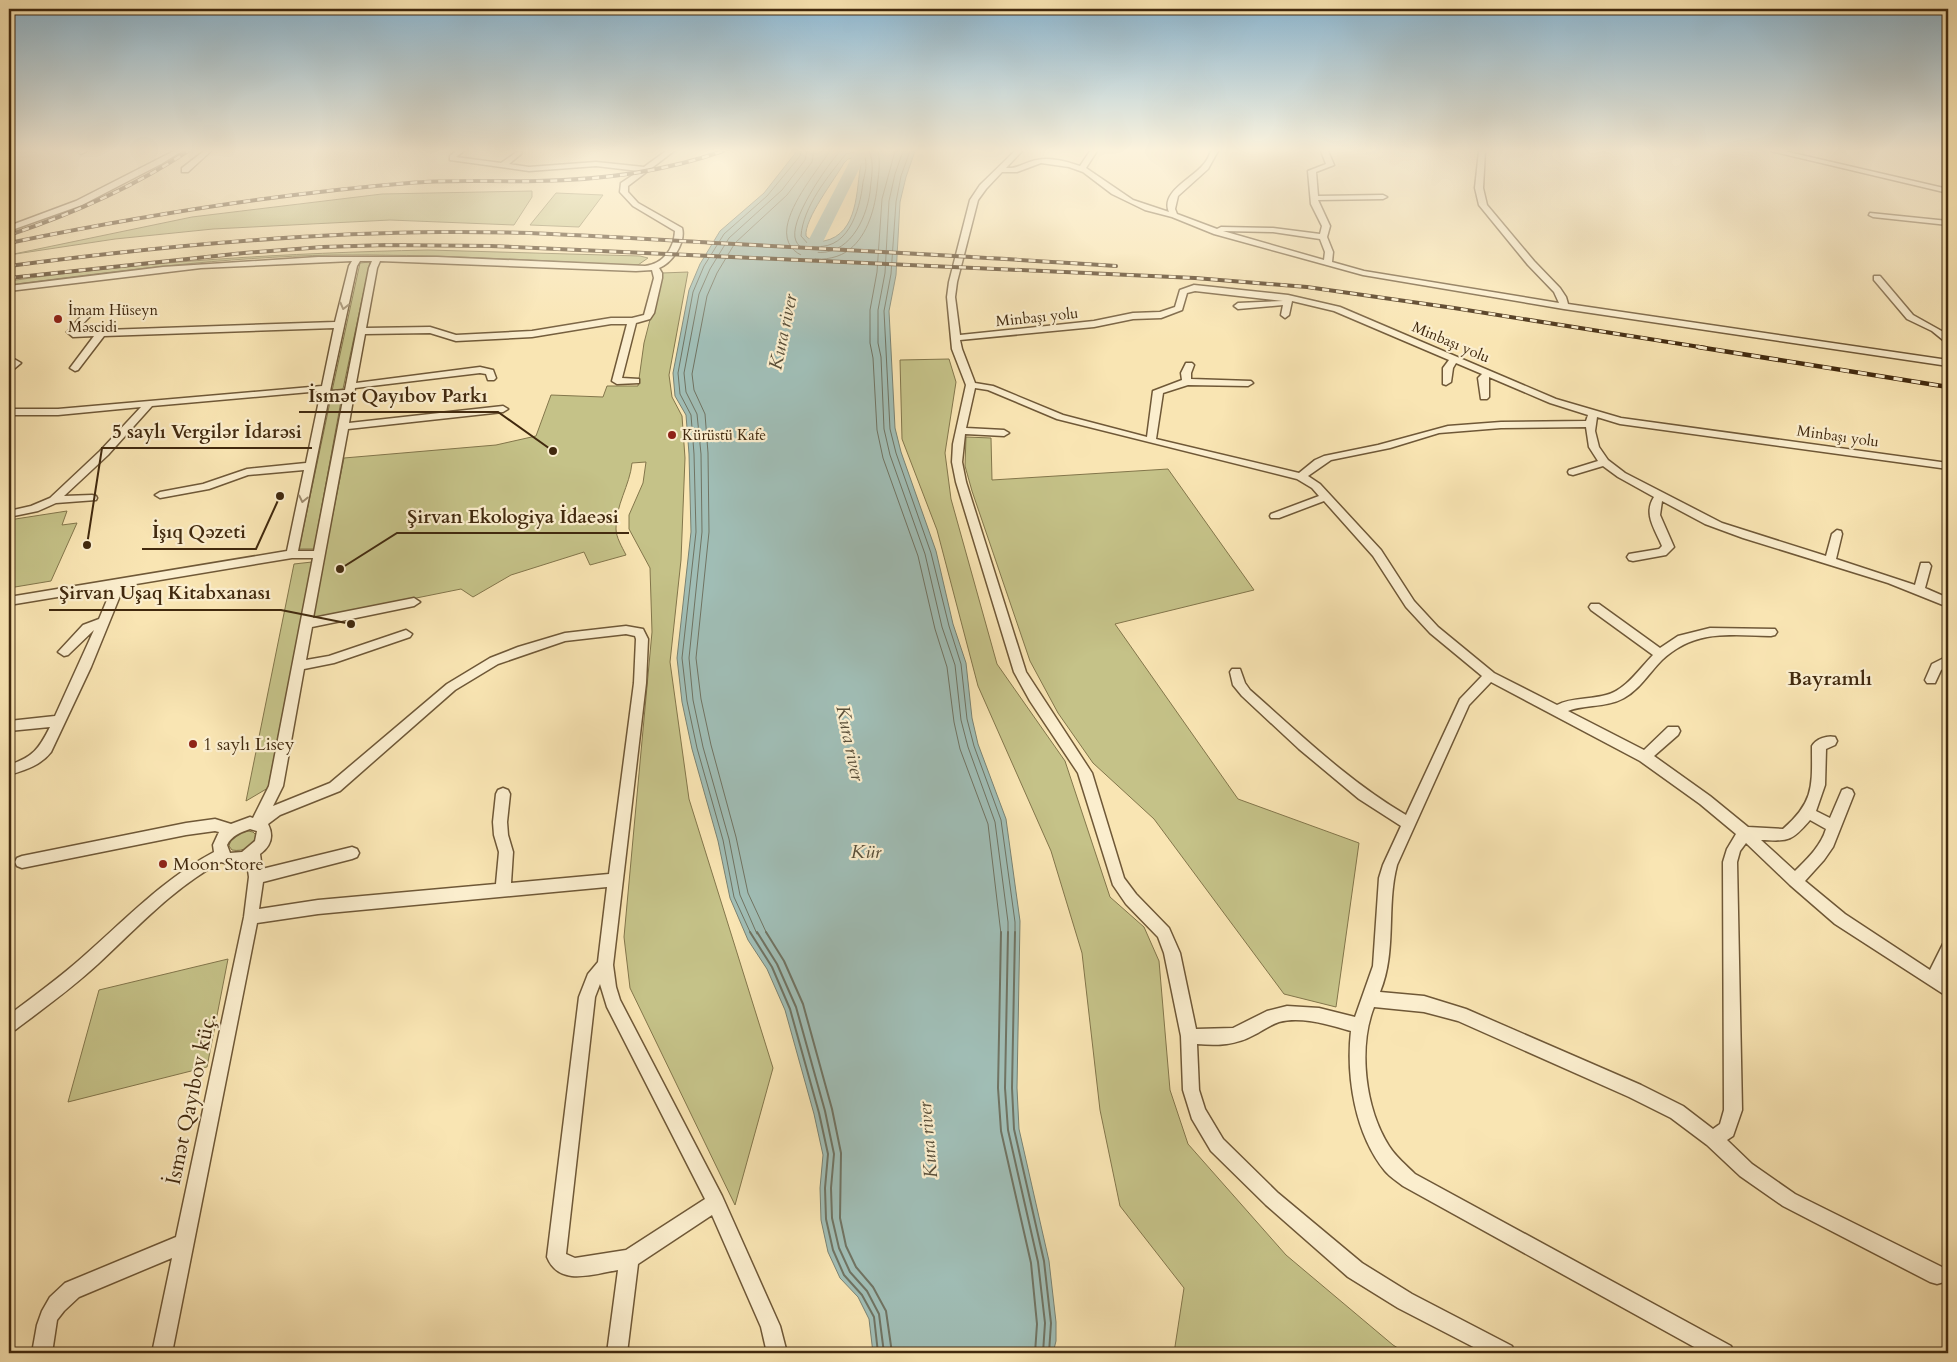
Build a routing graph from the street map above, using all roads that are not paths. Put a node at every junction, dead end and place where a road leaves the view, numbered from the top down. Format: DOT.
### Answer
graph roads {
  1 [pos="50,215"];
  2 [pos="655,215"];
  3 [pos="970,215"];
  4 [pos="1174,215"];
  5 [pos="1320,215"];
  6 [pos="1491,215"];
  7 [pos="1873,215"];
  8 [pos="1948,223"];
  9 [pos="9,229"];
  10 [pos="1212,230"];
  11 [pos="1323,237"];
  12 [pos="357,259"];
  13 [pos="377,259"];
  14 [pos="1328,263"];
  15 [pos="654,268"];
  16 [pos="1877,278"];
  17 [pos="9,288"];
  18 [pos="1288,300"];
  19 [pos="1238,306"];
  20 [pos="1564,306"];
  21 [pos="90,312"];
  22 [pos="1285,315"];
  23 [pos="632,321"];
  24 [pos="339,325"];
  25 [pos="362,331"];
  26 [pos="101,333"];
  27 [pos="956,338"];
  28 [pos="1948,341"];
  29 [pos="9,359"];
  30 [pos="1454,359"];
  31 [pos="1948,363"];
  32 [pos="1189,365"];
  33 [pos="75,368"];
  34 [pos="9,370"];
  35 [pos="1488,373"];
  36 [pos="492,378"];
  37 [pos="636,382"];
  38 [pos="1187,382"];
  39 [pos="1446,382"];
  40 [pos="1248,383"];
  41 [pos="971,385"];
  42 [pos="351,389"];
  43 [pos="325,392"];
  44 [pos="1484,397"];
  45 [pos="149,404"];
  46 [pos="503,409"];
  47 [pos="9,412"];
  48 [pos="1591,419"];
  49 [pos="343,427"];
  50 [pos="961,432"];
  51 [pos="1004,433"];
  52 [pos="1151,441"];
  53 [pos="1605,462"];
  54 [pos="310,466"];
  55 [pos="1948,466"];
  56 [pos="1573,472"];
  57 [pos="1301,477"];
  58 [pos="160,495"];
  59 [pos="1326,496"];
  60 [pos="1660,496"];
  61 [pos="92,498"];
  62 [pos="54,500"];
  63 [pos="9,514"];
  64 [pos="1275,516"];
  65 [pos="1837,534"];
  66 [pos="292,554"];
  67 [pos="319,555"];
  68 [pos="1633,558"];
  69 [pos="1830,561"];
  70 [pos="1925,566"];
  71 [pos="120,582"];
  72 [pos="1918,590"];
  73 [pos="9,601"];
  74 [pos="414,602"];
  75 [pos="1948,603"];
  76 [pos="1595,607"];
  77 [pos="105,621"];
  78 [pos="306,624"];
  79 [pos="1771,632"];
  80 [pos="406,634"];
  81 [pos="64,652"];
  82 [pos="1660,654"];
  83 [pos="1948,660"];
  84 [pos="298,666"];
  85 [pos="1236,672"];
  86 [pos="1490,676"];
  87 [pos="1931,680"];
  88 [pos="1557,711"];
  89 [pos="58,721"];
  90 [pos="9,726"];
  91 [pos="1673,731"];
  92 [pos="1830,741"];
  93 [pos="1645,757"];
  94 [pos="9,770"];
  95 [pos="503,794"];
  96 [pos="1847,794"];
  97 [pos="1808,813"];
  98 [pos="1408,823"];
  99 [pos="258,824"];
  100 [pos="1834,826"];
  101 [pos="231,830"];
  102 [pos="1745,833"];
  103 [pos="253,852"];
  104 [pos="352,853"];
  105 [pos="221,855"];
  106 [pos="22,862"];
  107 [pos="256,877"];
  108 [pos="615,880"];
  109 [pos="1795,881"];
  110 [pos="503,892"];
  111 [pos="251,917"];
  112 [pos="1948,949"];
  113 [pos="605,965"];
  114 [pos="1934,979"];
  115 [pos="1948,990"];
  116 [pos="1371,999"];
  117 [pos="9,1025"];
  118 [pos="1360,1026"];
  119 [pos="1189,1036"];
  120 [pos="1713,1139"];
  121 [pos="716,1202"];
  122 [pos="185,1243"];
  123 [pos="628,1259"];
  124 [pos="1937,1275"];
  125 [pos="42,1353"];
  126 [pos="162,1353"];
  127 [pos="617,1353"];
  128 [pos="777,1353"];
  129 [pos="1505,1353"];
  130 [pos="1724,1353"];
  1 -- 9 [label="street"];
  2 -- 15 [label="street"];
  3 -- 27 [label="street"];
  4 -- 10 [label="street"];
  5 -- 11 [label="street"];
  6 -- 20 [label="street"];
  7 -- 8 [label="street"];
  10 -- 11 [label="street"];
  10 -- 14 [label="street"];
  11 -- 14 [label="street"];
  12 -- 13 [label="street"];
  12 -- 17 [label="street"];
  12 -- 24 [label="street, one-way"];
  13 -- 15 [label="street"];
  13 -- 25 [label="street"];
  14 -- 20 [label="street"];
  15 -- 23 [label="street"];
  16 -- 28 [label="street"];
  18 -- 19 [label="street"];
  18 -- 22 [label="street"];
  18 -- 27 [label="street, Minbaşı yolu"];
  18 -- 30 [label="street, Minbaşı yolu"];
  20 -- 31 [label="street"];
  21 -- 26 [label="street"];
  23 -- 25 [label="street"];
  23 -- 37 [label="street"];
  24 -- 26 [label="street"];
  24 -- 43 [label="street"];
  25 -- 42 [label="street"];
  26 -- 33 [label="street"];
  27 -- 41 [label="street"];
  29 -- 34 [label="street"];
  30 -- 35 [label="street, Minbaşı yolu"];
  30 -- 39 [label="street"];
  32 -- 38 [label="street"];
  35 -- 44 [label="street"];
  35 -- 48 [label="street, Minbaşı yolu"];
  36 -- 42 [label="street"];
  38 -- 40 [label="street"];
  38 -- 52 [label="street"];
  41 -- 50 [label="street"];
  41 -- 52 [label="street"];
  42 -- 43 [label="street"];
  42 -- 49 [label="street"];
  43 -- 45 [label="street"];
  43 -- 54 [label="street"];
  45 -- 47 [label="street"];
  45 -- 62 [label="street"];
  46 -- 49 [label="street"];
  48 -- 53 [label="street"];
  48 -- 55 [label="street, Minbaşı yolu"];
  48 -- 57 [label="street"];
  49 -- 67 [label="street"];
  50 -- 51 [label="street"];
  50 -- 119 [label="street"];
  52 -- 57 [label="street"];
  53 -- 56 [label="street"];
  53 -- 60 [label="street"];
  54 -- 58 [label="street"];
  54 -- 66 [label="street, one-way"];
  57 -- 59 [label="street"];
  59 -- 64 [label="street"];
  59 -- 86 [label="street"];
  60 -- 68 [label="street"];
  60 -- 69 [label="street"];
  61 -- 62 [label="street"];
  62 -- 63 [label="street"];
  65 -- 69 [label="street"];
  66 -- 67 [label="street"];
  66 -- 71 [label="street"];
  67 -- 78 [label="street"];
  69 -- 72 [label="street"];
  70 -- 72 [label="street"];
  71 -- 73 [label="street"];
  71 -- 77 [label="street"];
  72 -- 75 [label="street"];
  74 -- 78 [label="street"];
  76 -- 82 [label="street"];
  77 -- 81 [label="street"];
  77 -- 89 [label="street"];
  78 -- 84 [label="street"];
  79 -- 82 [label="street"];
  80 -- 84 [label="street"];
  82 -- 88 [label="street"];
  83 -- 87 [label="street"];
  84 -- 99 [label="street"];
  85 -- 98 [label="street"];
  86 -- 88 [label="street"];
  86 -- 98 [label="street"];
  88 -- 93 [label="street"];
  89 -- 90 [label="street"];
  89 -- 94 [label="street"];
  91 -- 93 [label="street"];
  92 -- 97 [label="street"];
  93 -- 102 [label="street"];
  95 -- 110 [label="street"];
  96 -- 100 [label="street"];
  97 -- 100 [label="street"];
  97 -- 102 [label="street"];
  98 -- 116 [label="street"];
  99 -- 101 [label="street"];
  99 -- 103 [label="street"];
  99 -- 108 [label="street"];
  100 -- 109 [label="street"];
  101 -- 105 [label="street"];
  101 -- 106 [label="street"];
  102 -- 109 [label="street"];
  102 -- 120 [label="street"];
  103 -- 105 [label="street"];
  103 -- 107 [label="street, İsmət Qayıbov küç."];
  104 -- 107 [label="street"];
  105 -- 117 [label="street"];
  107 -- 111 [label="street, İsmət Qayıbov küç."];
  108 -- 110 [label="street"];
  108 -- 113 [label="street"];
  109 -- 114 [label="street"];
  110 -- 111 [label="street"];
  111 -- 122 [label="street, İsmət Qayıbov küç."];
  112 -- 114 [label="street"];
  113 -- 121 [label="street"];
  113 -- 123 [label="street"];
  114 -- 115 [label="street"];
  116 -- 118 [label="street"];
  116 -- 120 [label="street"];
  118 -- 119 [label="street"];
  118 -- 130 [label="street"];
  119 -- 129 [label="street"];
  120 -- 124 [label="street"];
  121 -- 123 [label="street"];
  121 -- 128 [label="street"];
  122 -- 125 [label="street"];
  122 -- 126 [label="street, İsmət Qayıbov küç."];
  123 -- 127 [label="street"];
}
